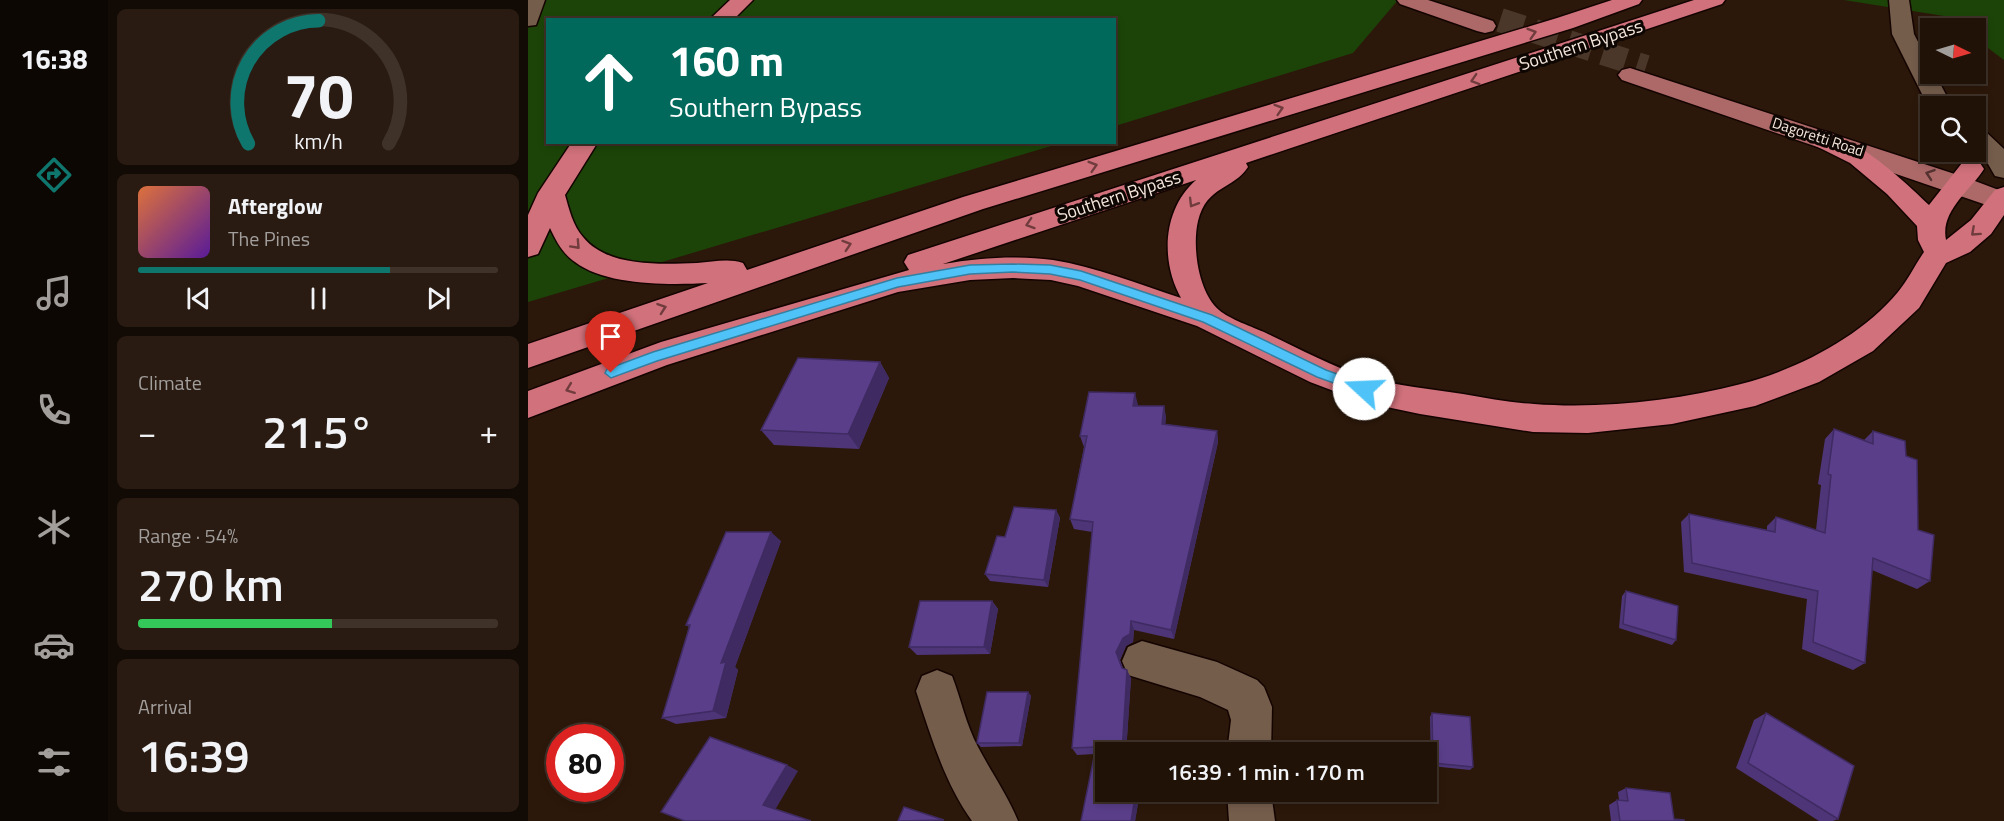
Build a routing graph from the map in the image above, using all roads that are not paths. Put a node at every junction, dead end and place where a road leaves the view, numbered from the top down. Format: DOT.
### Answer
graph roads {
  1 [pos="536,0"];
  2 [pos="743,0"];
  3 [pos="1407,0"];
  4 [pos="1438,0"];
  5 [pos="1632,0"];
  6 [pos="1714,0"];
  7 [pos="1899,0"];
  8 [pos="721,18"];
  9 [pos="528,20"];
  10 [pos="1938,96"];
  11 [pos="1815,136"];
  12 [pos="584,144"];
  13 [pos="1986,145"];
  14 [pos="1273,146"];
  15 [pos="1964,168"];
  16 [pos="2004,170"];
  17 [pos="551,193"];
  18 [pos="2003,195"];
  19 [pos="1932,224"];
  20 [pos="528,247"];
  21 [pos="812,256"];
  22 [pos="1936,256"];
  23 [pos="1208,318"];
  24 [pos="528,356"];
  25 [pos="653,357"];
  26 [pos="528,405"];
  27 [pos="1142,661"];
  28 [pos="938,691"];
  29 [pos="1249,742"];
  30 [pos="1249,802"];
  31 [pos="995,821"];
  32 [pos="1252,821"];
  1 -- 9 [label="street"];
  2 -- 8 [label="highway"];
  3 -- 4 [label="main road"];
  21 -- 5 [label="highway, Southern Bypass, one-way"];
  6 -- 14 [label="highway, Southern Bypass, one-way"];
  7 -- 10 [label="street"];
  15 -- 11 [label="main road, Dagoretti Road, one-way"];
  11 -- 15 [label="main road, Dagoretti Road"];
  11 -- 19 [label="highway"];
  12 -- 17 [label="highway"];
  13 -- 16 [label="street"];
  14 -- 23 [label="highway, one-way"];
  14 -- 25 [label="highway, Southern Bypass, one-way"];
  15 -- 18 [label="main road, Dagoretti Road"];
  15 -- 19 [label="highway"];
  17 -- 20 [label="highway"];
  17 -- 21 [label="highway, one-way"];
  18 -- 22 [label="highway, one-way"];
  19 -- 22 [label="highway"];
  24 -- 21 [label="highway, Southern Bypass, one-way"];
  22 -- 23 [label="highway"];
  23 -- 25 [label="highway"];
  25 -- 26 [label="highway, Southern Bypass, one-way"];
  27 -- 29 [label="street"];
  28 -- 31 [label="street"];
  30 -- 32 [label="street"];
}
